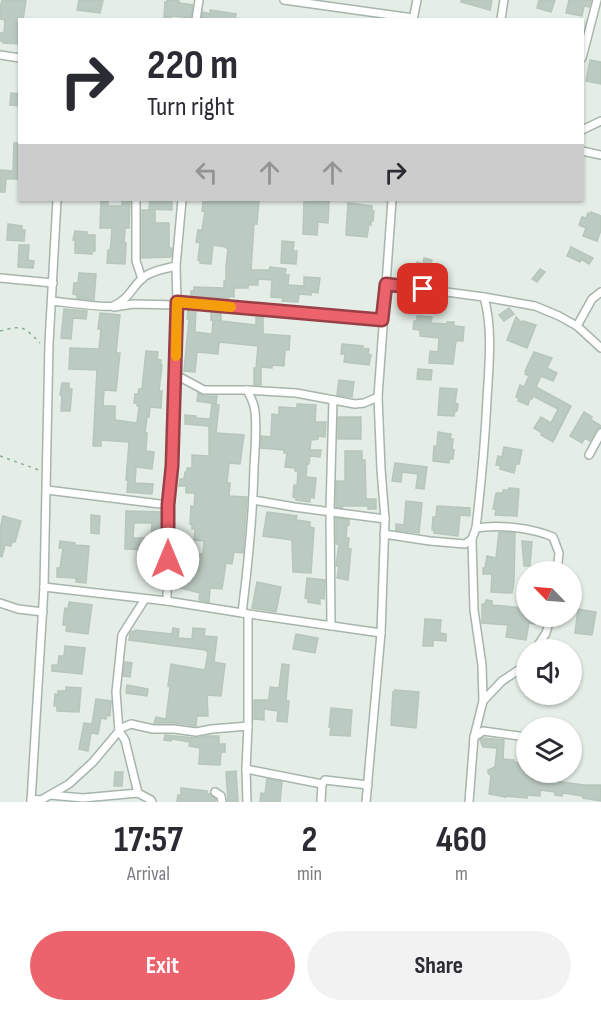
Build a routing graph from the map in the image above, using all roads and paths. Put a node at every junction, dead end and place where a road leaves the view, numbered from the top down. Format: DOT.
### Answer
graph roads {
  1 [pos="199,0"];
  2 [pos="284,0"];
  3 [pos="417,0"];
  4 [pos="504,0"];
  5 [pos="597,0"];
  6 [pos="196,18"];
  7 [pos="406,18"];
  8 [pos="413,18"];
  9 [pos="501,18"];
  10 [pos="584,50"];
  11 [pos="0,55"];
  12 [pos="18,58"];
  13 [pos="601,121"];
  14 [pos="584,129"];
  15 [pos="584,151"];
  16 [pos="601,155"];
  17 [pos="57,201"];
  18 [pos="136,201"];
  19 [pos="182,201"];
  20 [pos="392,201"];
  21 [pos="176,266"];
  22 [pos="0,278"];
  23 [pos="142,279"];
  24 [pos="53,283"];
  25 [pos="386,284"];
  26 [pos="601,292"];
  27 [pos="484,297"];
  28 [pos="51,301"];
  29 [pos="177,303"];
  30 [pos="111,307"];
  31 [pos="382,320"];
  32 [pos="577,326"];
  33 [pos="0,331"];
  34 [pos="49,343"];
  35 [pos="601,348"];
  36 [pos="176,375"];
  37 [pos="247,390"];
  38 [pos="378,397"];
  39 [pos="333,400"];
  40 [pos="601,433"];
  41 [pos="589,455"];
  42 [pos="0,456"];
  43 [pos="47,472"];
  44 [pos="47,490"];
  45 [pos="253,500"];
  46 [pos="168,505"];
  47 [pos="330,512"];
  48 [pos="385,519"];
  49 [pos="477,528"];
  50 [pos="384,534"];
  51 [pos="472,539"];
  52 [pos="558,561"];
  53 [pos="44,587"];
  54 [pos="145,599"];
  55 [pos="168,601"];
  56 [pos="0,603"];
  57 [pos="43,612"];
  58 [pos="245,614"];
  59 [pos="331,626"];
  60 [pos="381,633"];
  61 [pos="516,671"];
  62 [pos="483,701"];
  63 [pos="248,726"];
  64 [pos="119,730"];
  65 [pos="474,736"];
  66 [pos="516,736"];
  67 [pos="246,769"];
  68 [pos="322,784"];
  69 [pos="368,785"];
  70 [pos="215,792"];
  71 [pos="138,794"];
  72 [pos="50,795"];
  73 [pos="31,801"];
  74 [pos="152,802"];
  75 [pos="222,802"];
  76 [pos="247,802"];
  77 [pos="321,802"];
  78 [pos="366,802"];
  79 [pos="469,802"];
  1 -- 6 [label="street"];
  2 -- 7 [label="street"];
  3 -- 8 [label="street"];
  4 -- 9 [label="street"];
  5 -- 10 [label="street"];
  11 -- 12 [label="street"];
  13 -- 14 [label="street"];
  15 -- 16 [label="street"];
  17 -- 24 [label="street"];
  18 -- 23 [label="street"];
  19 -- 21 [label="street"];
  20 -- 25 [label="street"];
  21 -- 23 [label="street"];
  21 -- 29 [label="street"];
  22 -- 24 [label="street"];
  23 -- 30 [label="street"];
  24 -- 28 [label="street"];
  25 -- 27 [label="street"];
  25 -- 31 [label="street"];
  26 -- 32 [label="street"];
  27 -- 32 [label="street"];
  27 -- 49 [label="street"];
  28 -- 30 [label="street"];
  28 -- 34 [label="street"];
  29 -- 30 [label="street"];
  29 -- 31 [label="street"];
  29 -- 36 [label="street"];
  31 -- 38 [label="street"];
  32 -- 35 [label="street"];
  33 -- 34 [label="path"];
  34 -- 43 [label="street"];
  36 -- 37 [label="street"];
  36 -- 46 [label="street"];
  37 -- 39 [label="street"];
  37 -- 45 [label="street"];
  38 -- 39 [label="street"];
  38 -- 48 [label="street"];
  39 -- 47 [label="street"];
  40 -- 41 [label="street"];
  42 -- 43 [label="path"];
  43 -- 44 [label="street"];
  44 -- 46 [label="street"];
  44 -- 53 [label="street"];
  45 -- 47 [label="street"];
  45 -- 58 [label="street"];
  46 -- 55 [label="street"];
  47 -- 48 [label="street"];
  47 -- 59 [label="street"];
  48 -- 50 [label="street"];
  49 -- 51 [label="street"];
  49 -- 52 [label="street"];
  50 -- 51 [label="street"];
  50 -- 60 [label="street"];
  51 -- 62 [label="street"];
  53 -- 54 [label="street"];
  53 -- 57 [label="street"];
  54 -- 55 [label="street"];
  54 -- 64 [label="street"];
  55 -- 58 [label="street"];
  56 -- 57 [label="street"];
  57 -- 73 [label="street"];
  58 -- 59 [label="street"];
  58 -- 63 [label="street"];
  59 -- 60 [label="street"];
  60 -- 69 [label="street"];
  61 -- 62 [label="street"];
  62 -- 65 [label="street"];
  63 -- 64 [label="street"];
  63 -- 67 [label="street"];
  64 -- 71 [label="street"];
  64 -- 72 [label="street"];
  65 -- 66 [label="street"];
  65 -- 79 [label="street"];
  67 -- 68 [label="street"];
  67 -- 76 [label="street"];
  68 -- 69 [label="street"];
  68 -- 77 [label="street"];
  69 -- 78 [label="street"];
  70 -- 75 [label="street"];
  71 -- 72 [label="street"];
  71 -- 74 [label="street"];
  72 -- 73 [label="street"];
}
